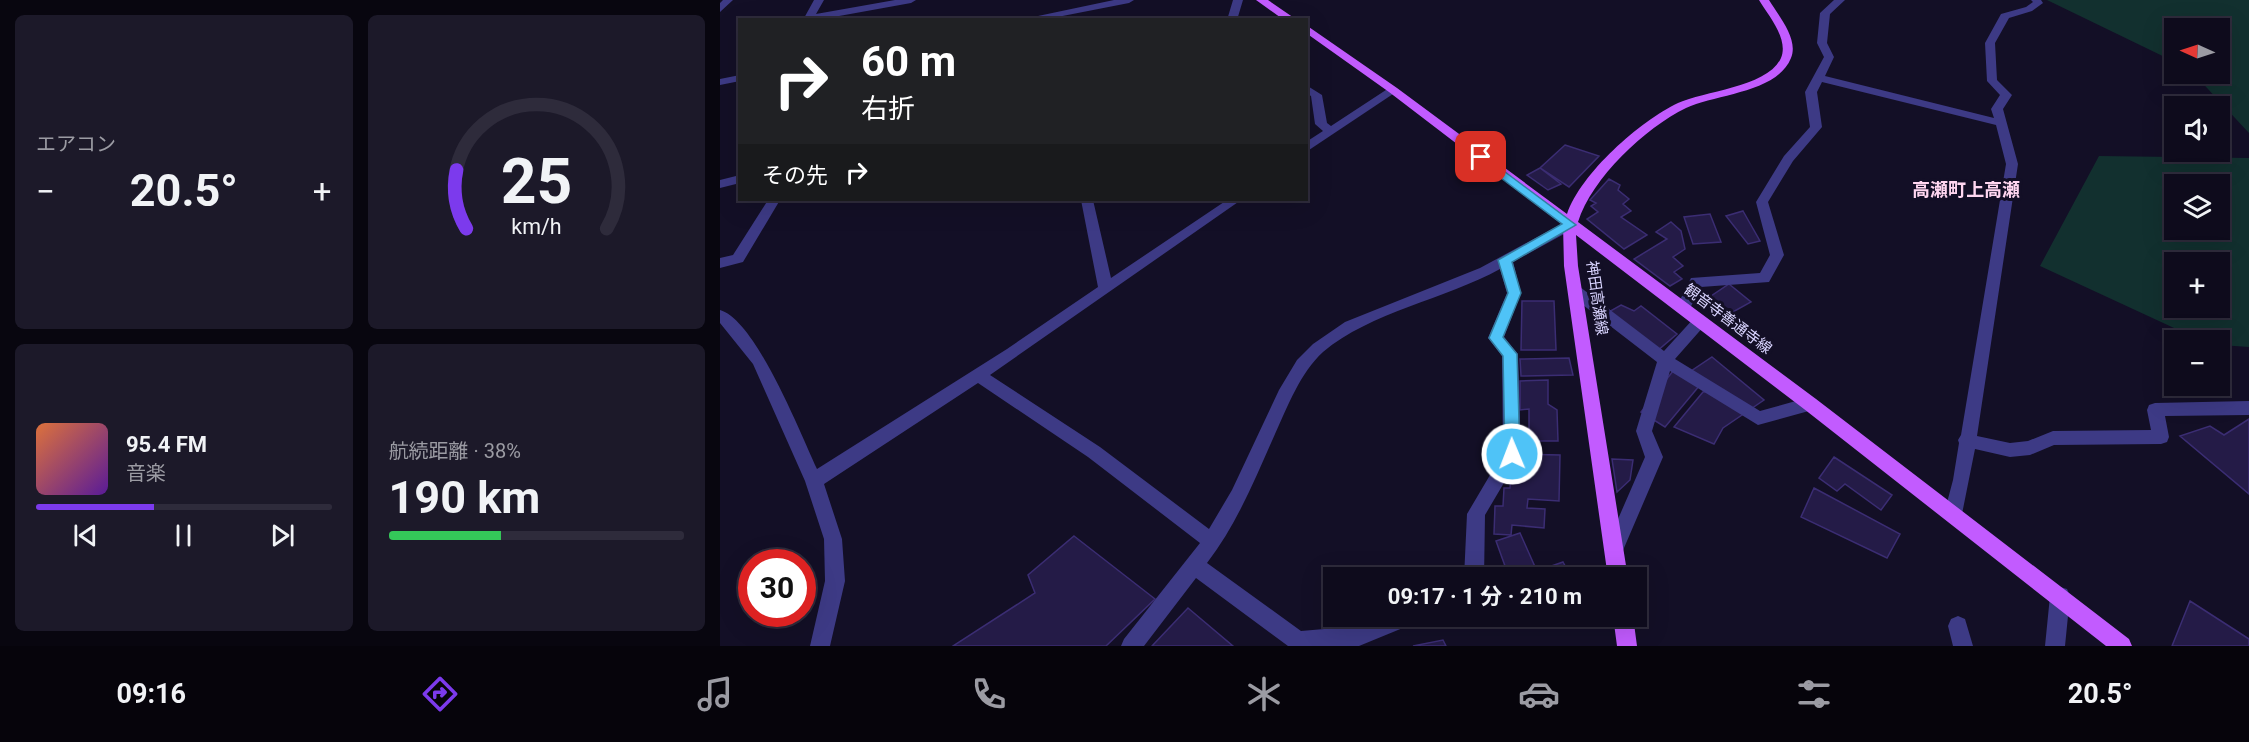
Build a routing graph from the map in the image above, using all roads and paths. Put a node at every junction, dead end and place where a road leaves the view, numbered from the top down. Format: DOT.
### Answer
graph roads {
  1 [pos="728,0"];
  2 [pos="819,0"];
  3 [pos="912,0"];
  4 [pos="1129,0"];
  5 [pos="1238,0"];
  6 [pos="1261,0"];
  7 [pos="1764,0"];
  8 [pos="1840,0"];
  9 [pos="2036,0"];
  10 [pos="720,9"];
  11 [pos="1047,14"];
  12 [pos="810,18"];
  13 [pos="814,18"];
  14 [pos="1032,18"];
  15 [pos="1233,18"];
  16 [pos="1289,18"];
  17 [pos="1308,29"];
  18 [pos="738,78"];
  19 [pos="1818,78"];
  20 [pos="720,82"];
  21 [pos="1308,89"];
  22 [pos="1393,90"];
  23 [pos="2001,123"];
  24 [pos="1330,131"];
  25 [pos="1308,147"];
  26 [pos="738,179"];
  27 [pos="720,183"];
  28 [pos="773,201"];
  29 [pos="1087,201"];
  30 [pos="1234,201"];
  31 [pos="1570,225"];
  32 [pos="1505,260"];
  33 [pos="720,263"];
  34 [pos="1106,289"];
  35 [pos="1575,291"];
  36 [pos="1683,308"];
  37 [pos="720,315"];
  38 [pos="1700,321"];
  39 [pos="1665,360"];
  40 [pos="978,375"];
  41 [pos="1810,404"];
  42 [pos="2249,408"];
  43 [pos="1966,440"];
  44 [pos="814,481"];
  45 [pos="1953,514"];
  46 [pos="1212,542"];
  47 [pos="1614,549"];
  48 [pos="1194,565"];
  49 [pos="1474,567"];
  50 [pos="1616,567"];
  51 [pos="2060,596"];
  52 [pos="1958,626"];
  53 [pos="1381,627"];
  54 [pos="1624,627"];
  55 [pos="820,646"];
  56 [pos="1131,646"];
  57 [pos="1627,646"];
  58 [pos="1963,646"];
  59 [pos="2055,646"];
  60 [pos="2122,646"];
  1 -- 10 [label="street"];
  2 -- 12 [label="street"];
  3 -- 13 [label="street"];
  4 -- 11 [label="street"];
  5 -- 15 [label="street"];
  6 -- 16 [label="main road"];
  7 -- 31 [label="main road, 神田高瀬線"];
  8 -- 19 [label="street"];
  9 -- 23 [label="street"];
  11 -- 14 [label="street"];
  17 -- 22 [label="main road, 観音寺善通寺線"];
  18 -- 20 [label="street"];
  19 -- 23 [label="street"];
  19 -- 36 [label="street"];
  21 -- 24 [label="street"];
  22 -- 24 [label="street"];
  22 -- 31 [label="main road, 観音寺善通寺線"];
  23 -- 43 [label="street"];
  24 -- 25 [label="street"];
  26 -- 27 [label="street"];
  28 -- 33 [label="street"];
  29 -- 34 [label="street"];
  30 -- 34 [label="street"];
  31 -- 32 [label="street"];
  31 -- 35 [label="main road, 神田高瀬線"];
  31 -- 36 [label="main road, 観音寺善通寺線"];
  32 -- 46 [label="street"];
  32 -- 49 [label="street"];
  34 -- 40 [label="street"];
  35 -- 39 [label="street"];
  35 -- 47 [label="main road, 神田高瀬線"];
  36 -- 38 [label="main road, 観音寺善通寺線"];
  37 -- 44 [label="street"];
  38 -- 39 [label="street"];
  38 -- 41 [label="main road, 観音寺善通寺線"];
  39 -- 41 [label="street"];
  39 -- 47 [label="street"];
  40 -- 44 [label="street"];
  40 -- 46 [label="street"];
  41 -- 45 [label="main road, 観音寺善通寺線"];
  42 -- 43 [label="street"];
  43 -- 45 [label="street"];
  44 -- 55 [label="street"];
  45 -- 51 [label="main road, 観音寺善通寺線"];
  46 -- 48 [label="street"];
  47 -- 50 [label="main road, 神田高瀬線"];
  48 -- 53 [label="street"];
  48 -- 56 [label="street"];
  51 -- 59 [label="street"];
  51 -- 60 [label="main road, 観音寺善通寺線"];
  52 -- 58 [label="street"];
  54 -- 57 [label="main road"];
}
